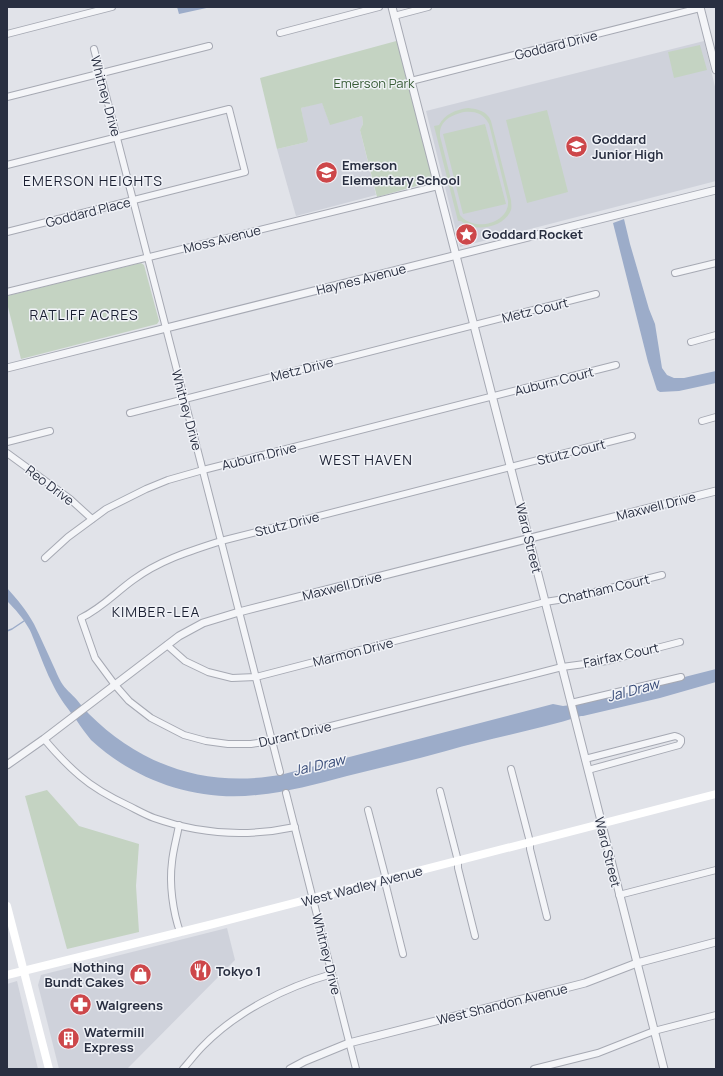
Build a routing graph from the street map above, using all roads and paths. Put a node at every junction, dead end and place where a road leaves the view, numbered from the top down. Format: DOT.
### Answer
graph roads {
  1 [pos="112,7"];
  2 [pos="379,7"];
  3 [pos="392,7"];
  4 [pos="428,7"];
  5 [pos="700,8"];
  6 [pos="394,16"];
  7 [pos="280,33"];
  8 [pos="7,34"];
  9 [pos="209,46"];
  10 [pos="94,49"];
  11 [pos="714,55"];
  12 [pos="716,70"];
  13 [pos="100,74"];
  14 [pos="411,81"];
  15 [pos="7,97"];
  16 [pos="116,137"];
  17 [pos="7,165"];
  18 [pos="438,186"];
  19 [pos="716,190"];
  20 [pos="133,200"];
  21 [pos="7,232"];
  22 [pos="456,256"];
  23 [pos="148,258"];
  24 [pos="716,263"];
  25 [pos="675,273"];
  26 [pos="7,292"];
  27 [pos="596,294"];
  28 [pos="474,326"];
  29 [pos="166,328"];
  30 [pos="716,335"];
  31 [pos="691,342"];
  32 [pos="616,365"];
  33 [pos="7,368"];
  34 [pos="492,396"];
  35 [pos="184,399"];
  36 [pos="130,413"];
  37 [pos="716,417"];
  38 [pos="702,421"];
  39 [pos="50,431"];
  40 [pos="632,436"];
  41 [pos="7,442"];
  42 [pos="7,453"];
  43 [pos="510,468"];
  44 [pos="203,470"];
  45 [pos="716,491"];
  46 [pos="92,519"];
  47 [pos="529,538"];
  48 [pos="221,541"];
  49 [pos="45,558"];
  50 [pos="662,575"];
  51 [pos="545,602"];
  52 [pos="239,612"];
  53 [pos="81,618"];
  54 [pos="680,642"];
  55 [pos="167,645"];
  56 [pos="562,667"];
  57 [pos="256,676"];
  58 [pos="681,677"];
  59 [pos="115,685"];
  60 [pos="571,702"];
  61 [pos="44,740"];
  62 [pos="272,741"];
  63 [pos="585,759"];
  64 [pos="7,765"];
  65 [pos="511,769"];
  66 [pos="588,770"];
  67 [pos="280,772"];
  68 [pos="440,791"];
  69 [pos="286,794"];
  70 [pos="716,794"];
  71 [pos="368,810"];
  72 [pos="601,824"];
  73 [pos="179,826"];
  74 [pos="295,827"];
  75 [pos="530,842"];
  76 [pos="458,861"];
  77 [pos="716,870"];
  78 [pos="386,879"];
  79 [pos="619,895"];
  80 [pos="313,898"];
  81 [pos="7,906"];
  82 [pos="547,917"];
  83 [pos="180,932"];
  84 [pos="475,936"];
  85 [pos="716,942"];
  86 [pos="403,954"];
  87 [pos="636,963"];
  88 [pos="24,971"];
  89 [pos="332,974"];
  90 [pos="7,976"];
  91 [pos="716,1015"];
  92 [pos="654,1031"];
  93 [pos="349,1043"];
  94 [pos="49,1069"];
  95 [pos="183,1069"];
  96 [pos="290,1069"];
  97 [pos="356,1069"];
  98 [pos="534,1069"];
  99 [pos="664,1069"];
  1 -- 8 [label="street"];
  2 -- 7 [label="street"];
  3 -- 6 [label="street, Ward Street"];
  4 -- 6 [label="street"];
  5 -- 11 [label="street"];
  5 -- 14 [label="street, Goddard Drive"];
  6 -- 14 [label="street, Ward Street"];
  9 -- 13 [label="street"];
  10 -- 13 [label="street, Whitney Drive"];
  11 -- 12 [label="street"];
  13 -- 15 [label="street"];
  13 -- 16 [label="street, Whitney Drive"];
  14 -- 18 [label="street, Ward Street"];
  16 -- 17 [label="street"];
  16 -- 20 [label="street, Whitney Drive"];
  16 -- 20 [label="street, Goddard Place"];
  18 -- 22 [label="street, Ward Street"];
  18 -- 23 [label="street, Moss Avenue"];
  19 -- 22 [label="street, Haynes Avenue"];
  20 -- 21 [label="street, Goddard Place"];
  20 -- 23 [label="street, Whitney Drive"];
  22 -- 28 [label="street, Ward Street"];
  22 -- 29 [label="street, Haynes Avenue"];
  23 -- 26 [label="street, Moss Avenue"];
  23 -- 29 [label="street, Whitney Drive"];
  24 -- 25 [label="street"];
  27 -- 28 [label="street, Metz Court"];
  28 -- 34 [label="street, Ward Street"];
  28 -- 35 [label="street, Metz Drive"];
  29 -- 33 [label="street, Haynes Avenue"];
  29 -- 35 [label="street, Whitney Drive"];
  30 -- 31 [label="street"];
  32 -- 34 [label="street, Auburn Court"];
  34 -- 43 [label="street, Ward Street"];
  34 -- 44 [label="street, Auburn Drive"];
  35 -- 36 [label="street, Metz Drive"];
  35 -- 44 [label="street, Whitney Drive"];
  37 -- 38 [label="street"];
  39 -- 41 [label="street"];
  40 -- 43 [label="street, Stutz Court"];
  42 -- 46 [label="street, Reo Drive"];
  43 -- 47 [label="street, Ward Street"];
  43 -- 48 [label="street, Stutz Drive"];
  44 -- 46 [label="street, Auburn Drive"];
  44 -- 48 [label="street, Whitney Drive"];
  45 -- 47 [label="street, Maxwell Drive"];
  46 -- 49 [label="street, Auburn Drive"];
  47 -- 51 [label="street, Ward Street"];
  47 -- 52 [label="street, Maxwell Drive"];
  48 -- 52 [label="street, Whitney Drive"];
  48 -- 53 [label="street, Stutz Drive"];
  50 -- 51 [label="street, Chatham Court"];
  51 -- 56 [label="street, Ward Street"];
  51 -- 57 [label="street, Marmon Drive"];
  52 -- 55 [label="street, Maxwell Drive"];
  52 -- 57 [label="street, Whitney Drive"];
  53 -- 59 [label="street, Durant Drive"];
  54 -- 56 [label="street, Fairfax Court"];
  55 -- 57 [label="street, Marmon Drive"];
  55 -- 59 [label="street, Maxwell Drive"];
  56 -- 60 [label="street, Ward Street"];
  56 -- 62 [label="street, Durant Drive"];
  57 -- 62 [label="street, Whitney Drive"];
  58 -- 60 [label="street"];
  59 -- 61 [label="street, Maxwell Drive"];
  59 -- 62 [label="street, Durant Drive"];
  60 -- 63 [label="street, Ward Street"];
  61 -- 64 [label="street, Maxwell Drive"];
  61 -- 73 [label="street"];
  62 -- 67 [label="street, Whitney Drive"];
  63 -- 66 [label="street, Ward Street"];
  63 -- 66 [label="street"];
  65 -- 75 [label="street"];
  66 -- 72 [label="street, Ward Street"];
  68 -- 76 [label="street"];
  69 -- 74 [label="street, Whitney Drive"];
  70 -- 72 [label="main road, West Wadley Avenue"];
  71 -- 78 [label="street"];
  72 -- 75 [label="main road, West Wadley Avenue"];
  72 -- 79 [label="street, Ward Street"];
  73 -- 74 [label="street"];
  73 -- 83 [label="street"];
  74 -- 80 [label="street, Whitney Drive"];
  75 -- 76 [label="main road, West Wadley Avenue"];
  75 -- 82 [label="street"];
  76 -- 78 [label="main road, West Wadley Avenue"];
  76 -- 84 [label="street"];
  77 -- 79 [label="street"];
  78 -- 80 [label="main road, West Wadley Avenue"];
  78 -- 86 [label="street"];
  79 -- 87 [label="street, Ward Street"];
  80 -- 83 [label="main road, West Wadley Avenue"];
  80 -- 89 [label="street, Whitney Drive"];
  81 -- 88 [label="main road"];
  83 -- 88 [label="main road, West Wadley Avenue"];
  85 -- 87 [label="street, West Shandon Avenue"];
  87 -- 92 [label="street, Ward Street"];
  87 -- 93 [label="street, West Shandon Avenue"];
  88 -- 90 [label="main road, West Wadley Avenue"];
  88 -- 94 [label="main road"];
  89 -- 93 [label="street, Whitney Drive"];
  89 -- 95 [label="street"];
  91 -- 92 [label="street"];
  92 -- 98 [label="street"];
  92 -- 99 [label="street, Ward Street"];
  93 -- 96 [label="street, West Shandon Avenue"];
  93 -- 97 [label="street, Whitney Drive"];
}
